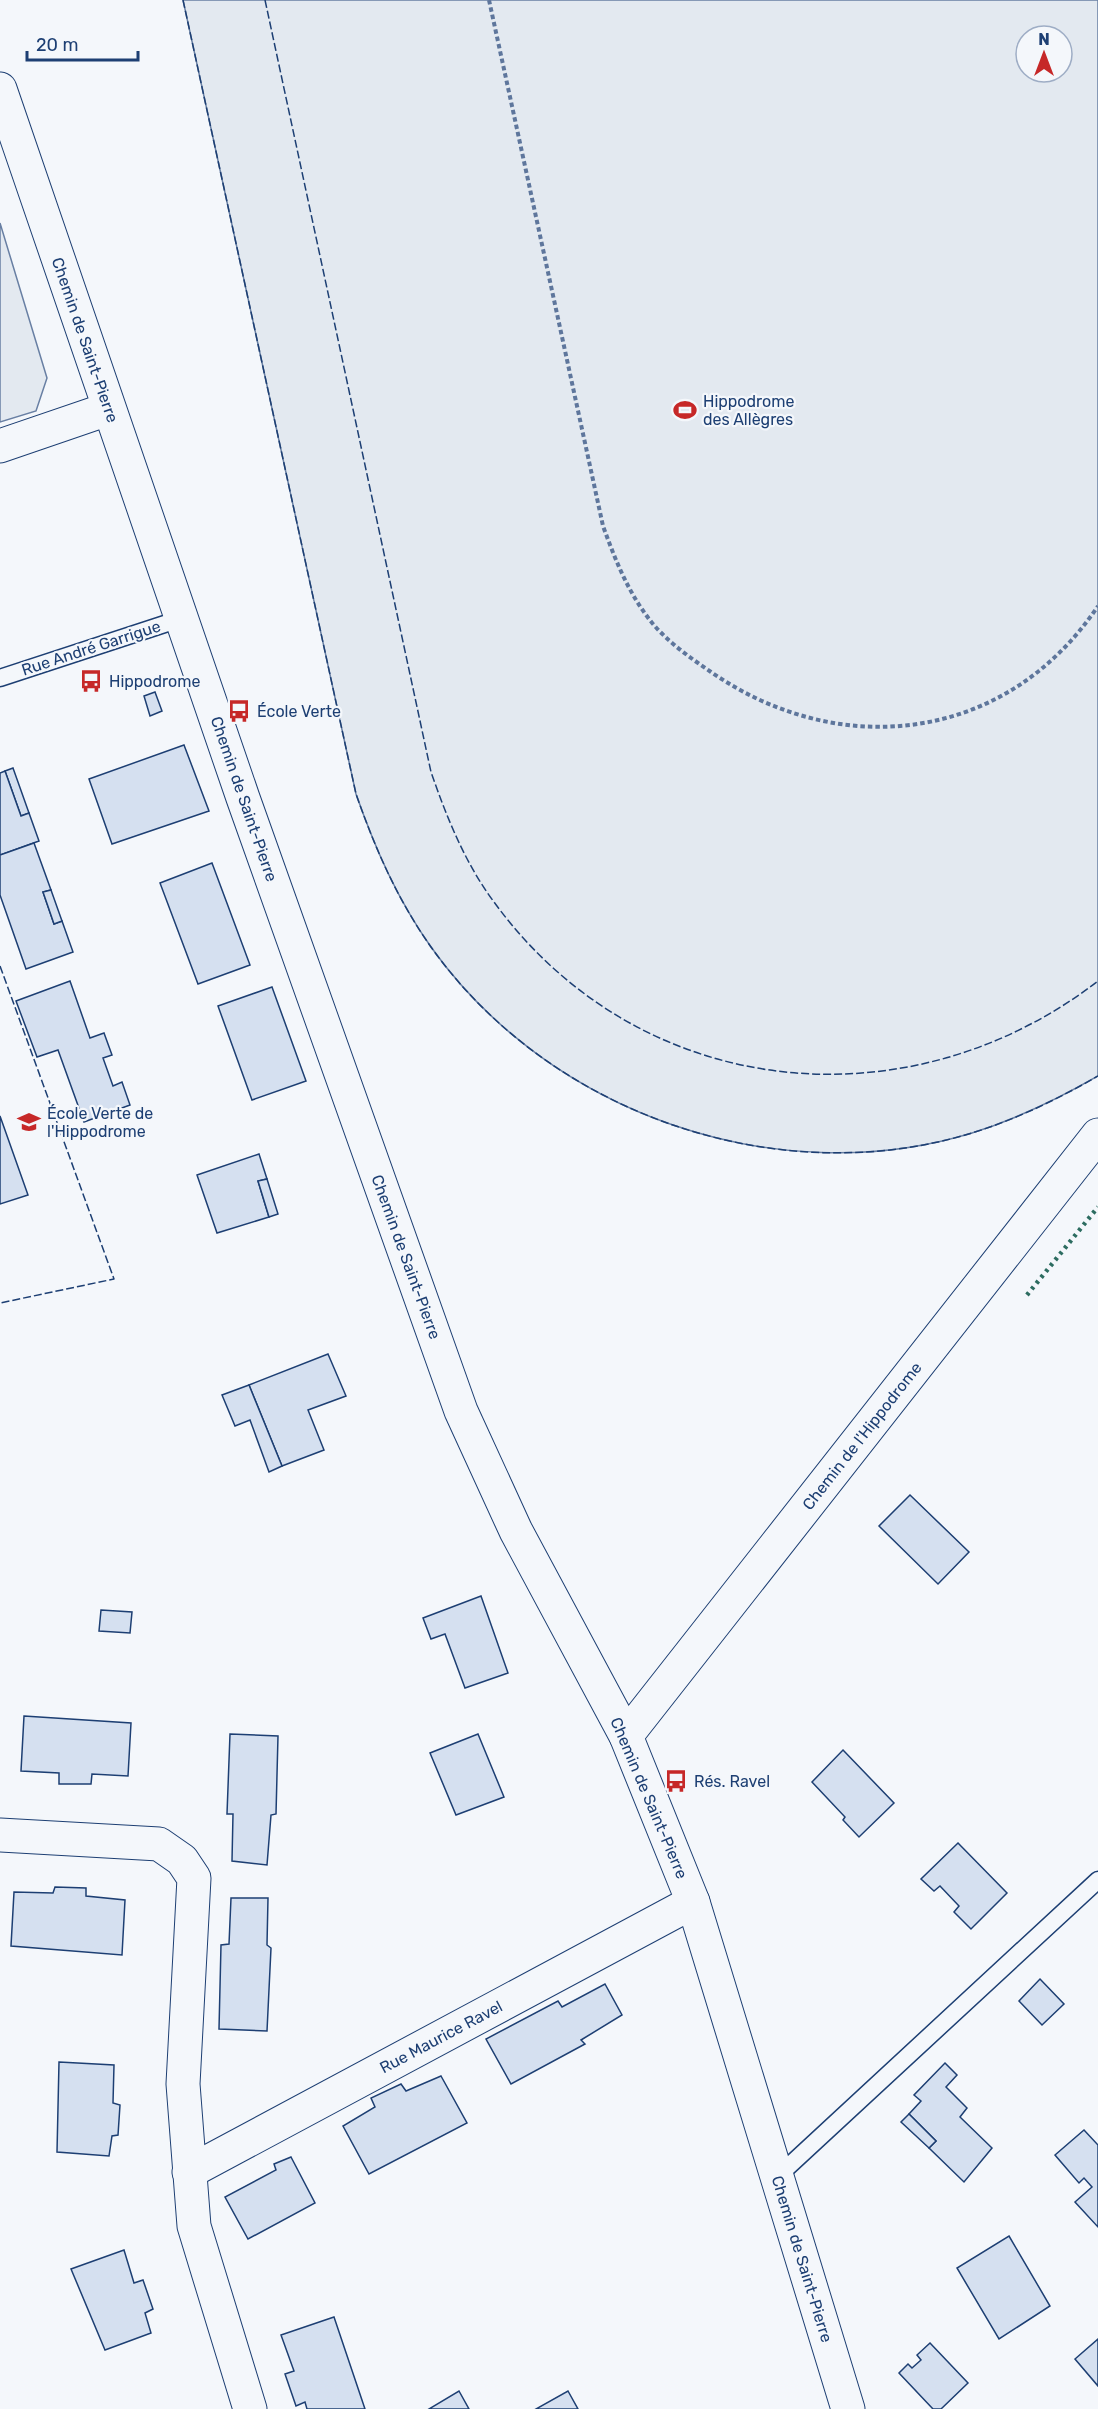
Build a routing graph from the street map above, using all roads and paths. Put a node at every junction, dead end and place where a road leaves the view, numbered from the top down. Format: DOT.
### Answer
graph roads {
  1 [pos="489,0"];
  2 [pos="0,89"];
  3 [pos="108,409"];
  4 [pos="0,446"];
  5 [pos="1098,606"];
  6 [pos="183,618"];
  7 [pos="0,678"];
  8 [pos="1098,1135"];
  9 [pos="626,1736"];
  10 [pos="0,1835"];
  11 [pos="1098,1880"];
  12 [pos="693,1902"];
  13 [pos="189,2172"];
  14 [pos="777,2177"];
  15 [pos="250,2409"];
  16 [pos="848,2409"];
  1 -- 5 [label="path"];
  2 -- 3 [label="street, Chemin de Saint-Pierre"];
  3 -- 4 [label="street"];
  3 -- 6 [label="street, Chemin de Saint-Pierre"];
  6 -- 7 [label="lane, Rue André Garrigue"];
  6 -- 9 [label="street, Chemin de Saint-Pierre"];
  8 -- 9 [label="street, Chemin de l'Hippodrome"];
  9 -- 12 [label="street, Chemin de Saint-Pierre"];
  10 -- 13 [label="street"];
  11 -- 14 [label="lane"];
  12 -- 13 [label="street, Rue Maurice Ravel"];
  12 -- 14 [label="street, Chemin de Saint-Pierre"];
  13 -- 15 [label="street"];
  14 -- 16 [label="street, Chemin de Saint-Pierre"];
}
